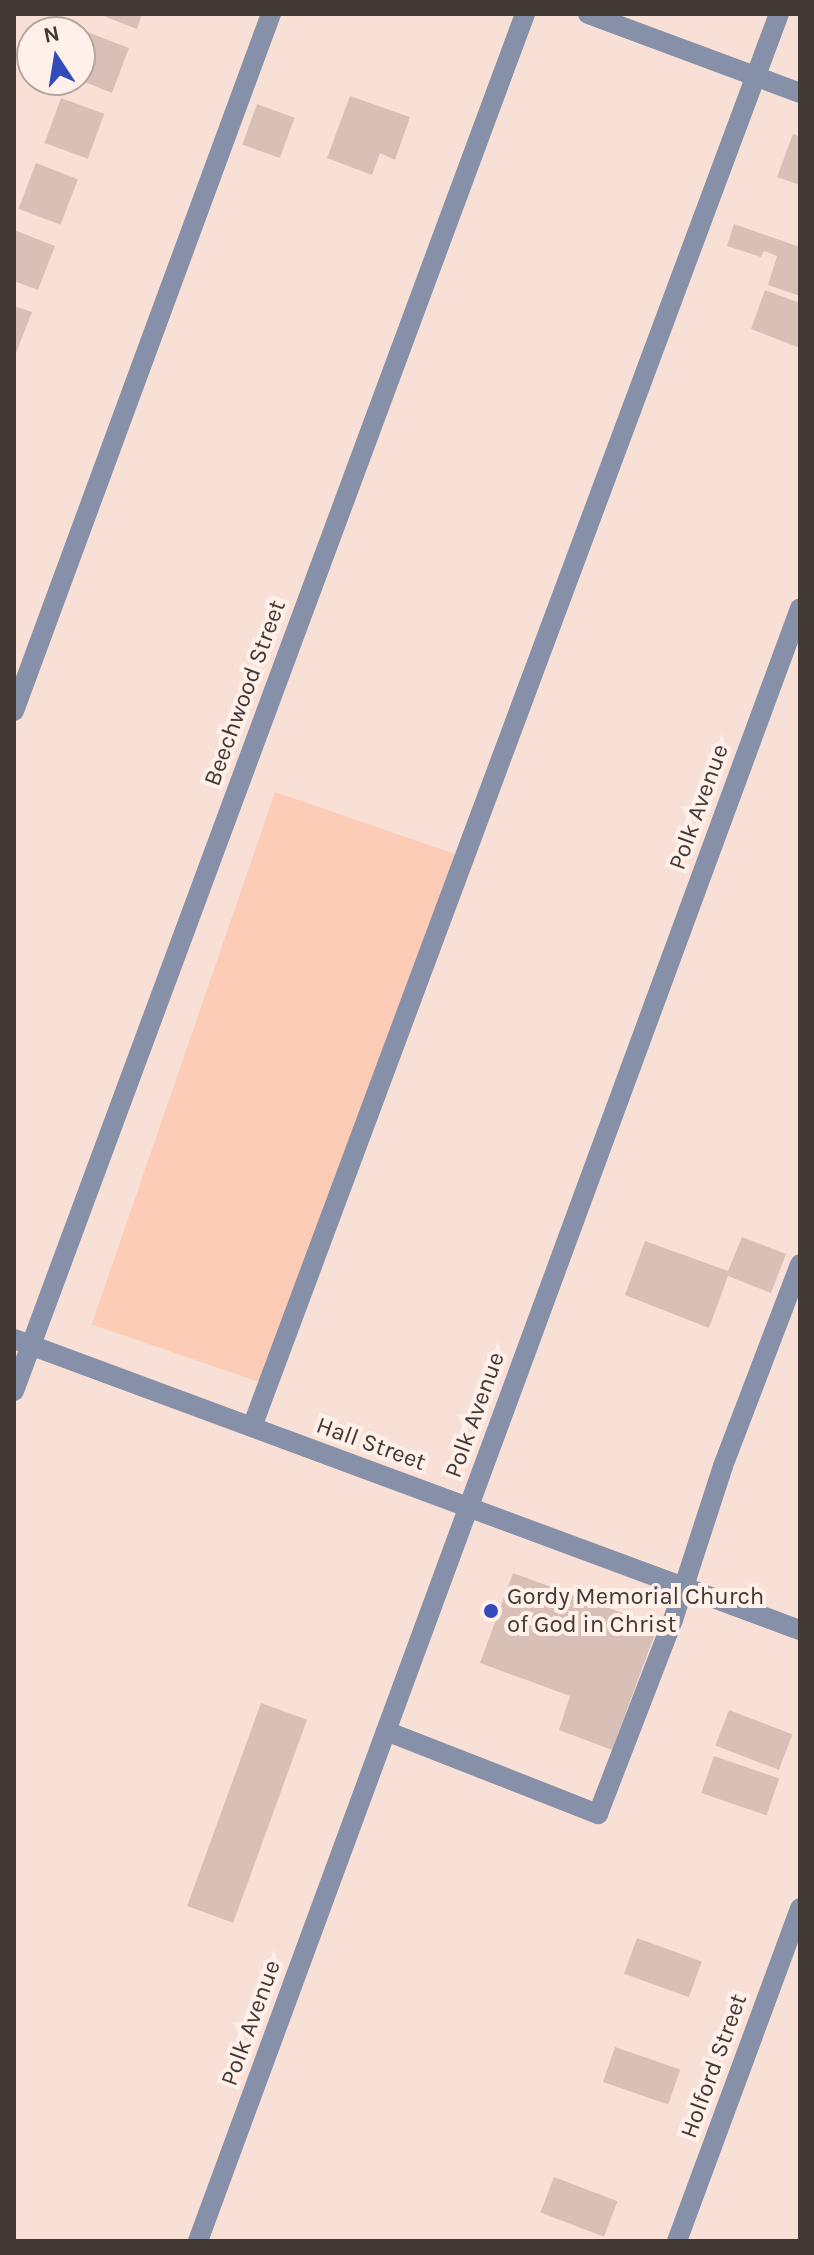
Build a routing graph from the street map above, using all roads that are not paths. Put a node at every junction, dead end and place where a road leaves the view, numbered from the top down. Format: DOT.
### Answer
graph roads {
  1 [pos="271,14"];
  2 [pos="525,14"];
  3 [pos="588,14"];
  4 [pos="779,14"];
  5 [pos="756,77"];
  6 [pos="800,93"];
  7 [pos="800,608"];
  8 [pos="14,711"];
  9 [pos="800,1264"];
  10 [pos="23,1342"];
  11 [pos="14,1391"];
  12 [pos="252,1427"];
  13 [pos="468,1507"];
  14 [pos="681,1586"];
  15 [pos="800,1630"];
  16 [pos="386,1731"];
  17 [pos="800,1908"];
  18 [pos="198,2241"];
  19 [pos="677,2241"];
  1 -- 8 [label="street"];
  2 -- 10 [label="street, Beechwood Street"];
  3 -- 5 [label="street"];
  4 -- 5 [label="street"];
  5 -- 6 [label="street"];
  5 -- 12 [label="street"];
  7 -- 13 [label="street, Polk Avenue"];
  9 -- 14 [label="street"];
  10 -- 11 [label="street, Beechwood Street"];
  10 -- 12 [label="street, Hall Street"];
  12 -- 13 [label="street, Hall Street"];
  13 -- 14 [label="street, Hall Street"];
  13 -- 16 [label="street, Polk Avenue"];
  14 -- 15 [label="street, Hall Street"];
  14 -- 16 [label="street"];
  16 -- 18 [label="street, Polk Avenue"];
  17 -- 19 [label="street, Holford Street"];
}
